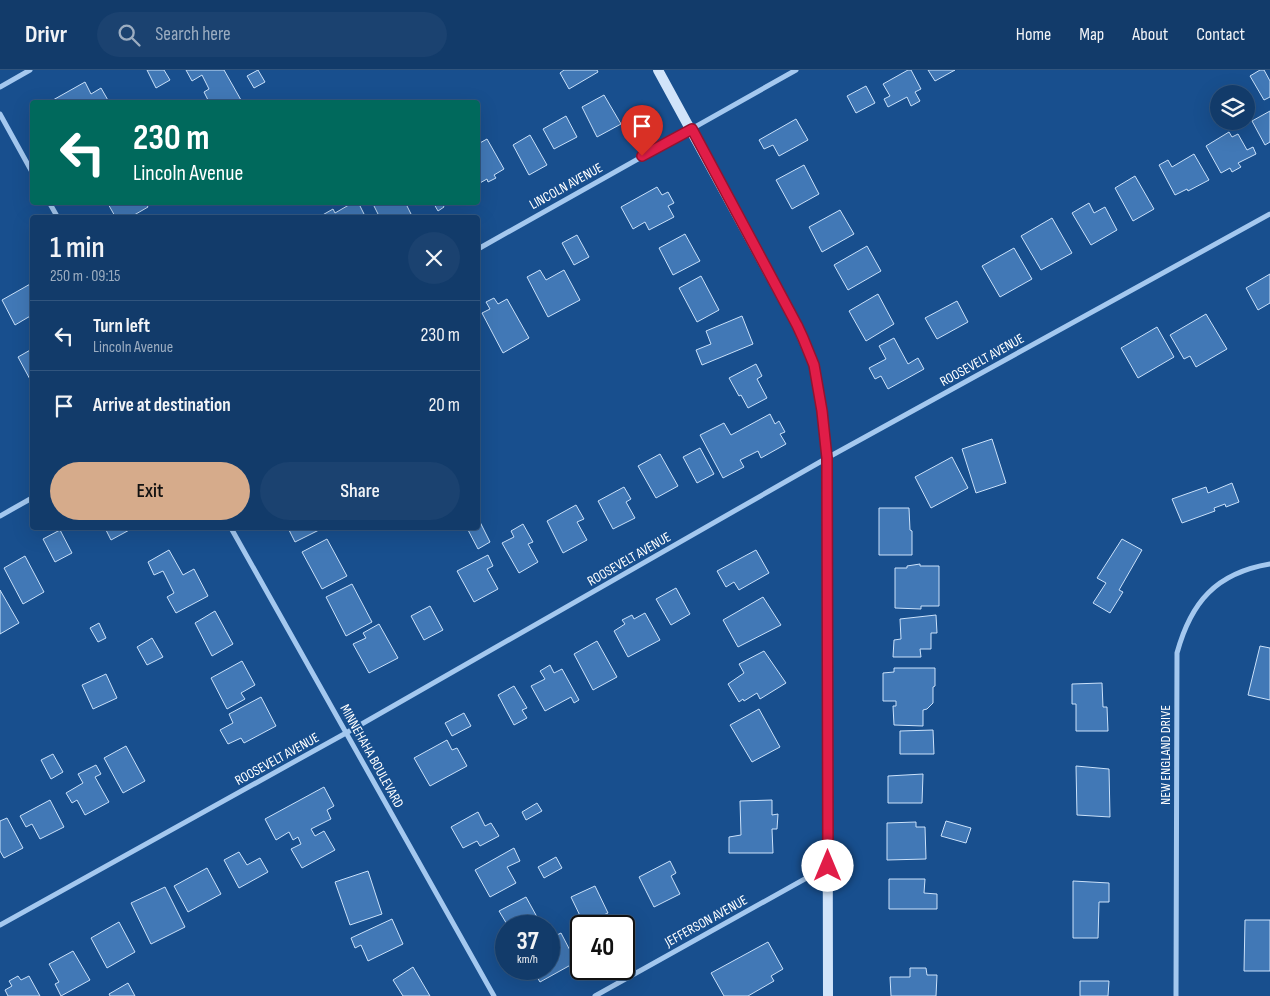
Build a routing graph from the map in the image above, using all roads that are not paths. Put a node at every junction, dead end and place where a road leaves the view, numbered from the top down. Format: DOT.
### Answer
graph roads {
  1 [pos="30,70"];
  2 [pos="658,70"];
  3 [pos="796,70"];
  4 [pos="0,87"];
  5 [pos="0,114"];
  6 [pos="692,129"];
  7 [pos="30,168"];
  8 [pos="1270,214"];
  9 [pos="480,248"];
  10 [pos="827,458"];
  11 [pos="30,499"];
  12 [pos="0,516"];
  13 [pos="232,530"];
  14 [pos="1270,564"];
  15 [pos="346,733"];
  16 [pos="828,866"];
  17 [pos="0,926"];
  18 [pos="494,996"];
  19 [pos="595,996"];
  20 [pos="828,996"];
  21 [pos="1176,996"];
  1 -- 4 [label="street"];
  2 -- 6 [label="street"];
  3 -- 6 [label="street, LINCOLN AVENUE"];
  5 -- 7 [label="street"];
  6 -- 9 [label="street, LINCOLN AVENUE"];
  6 -- 10 [label="street"];
  8 -- 10 [label="street, ROOSEVELT AVENUE"];
  10 -- 15 [label="street, ROOSEVELT AVENUE"];
  10 -- 16 [label="street"];
  11 -- 12 [label="street"];
  13 -- 15 [label="street, MINNEHAHA BOULEVARD"];
  14 -- 21 [label="street, NEW ENGLAND DRIVE"];
  15 -- 17 [label="street, ROOSEVELT AVENUE"];
  15 -- 18 [label="street, MINNEHAHA BOULEVARD"];
  16 -- 19 [label="street, JEFFERSON AVENUE"];
  16 -- 20 [label="street"];
}
